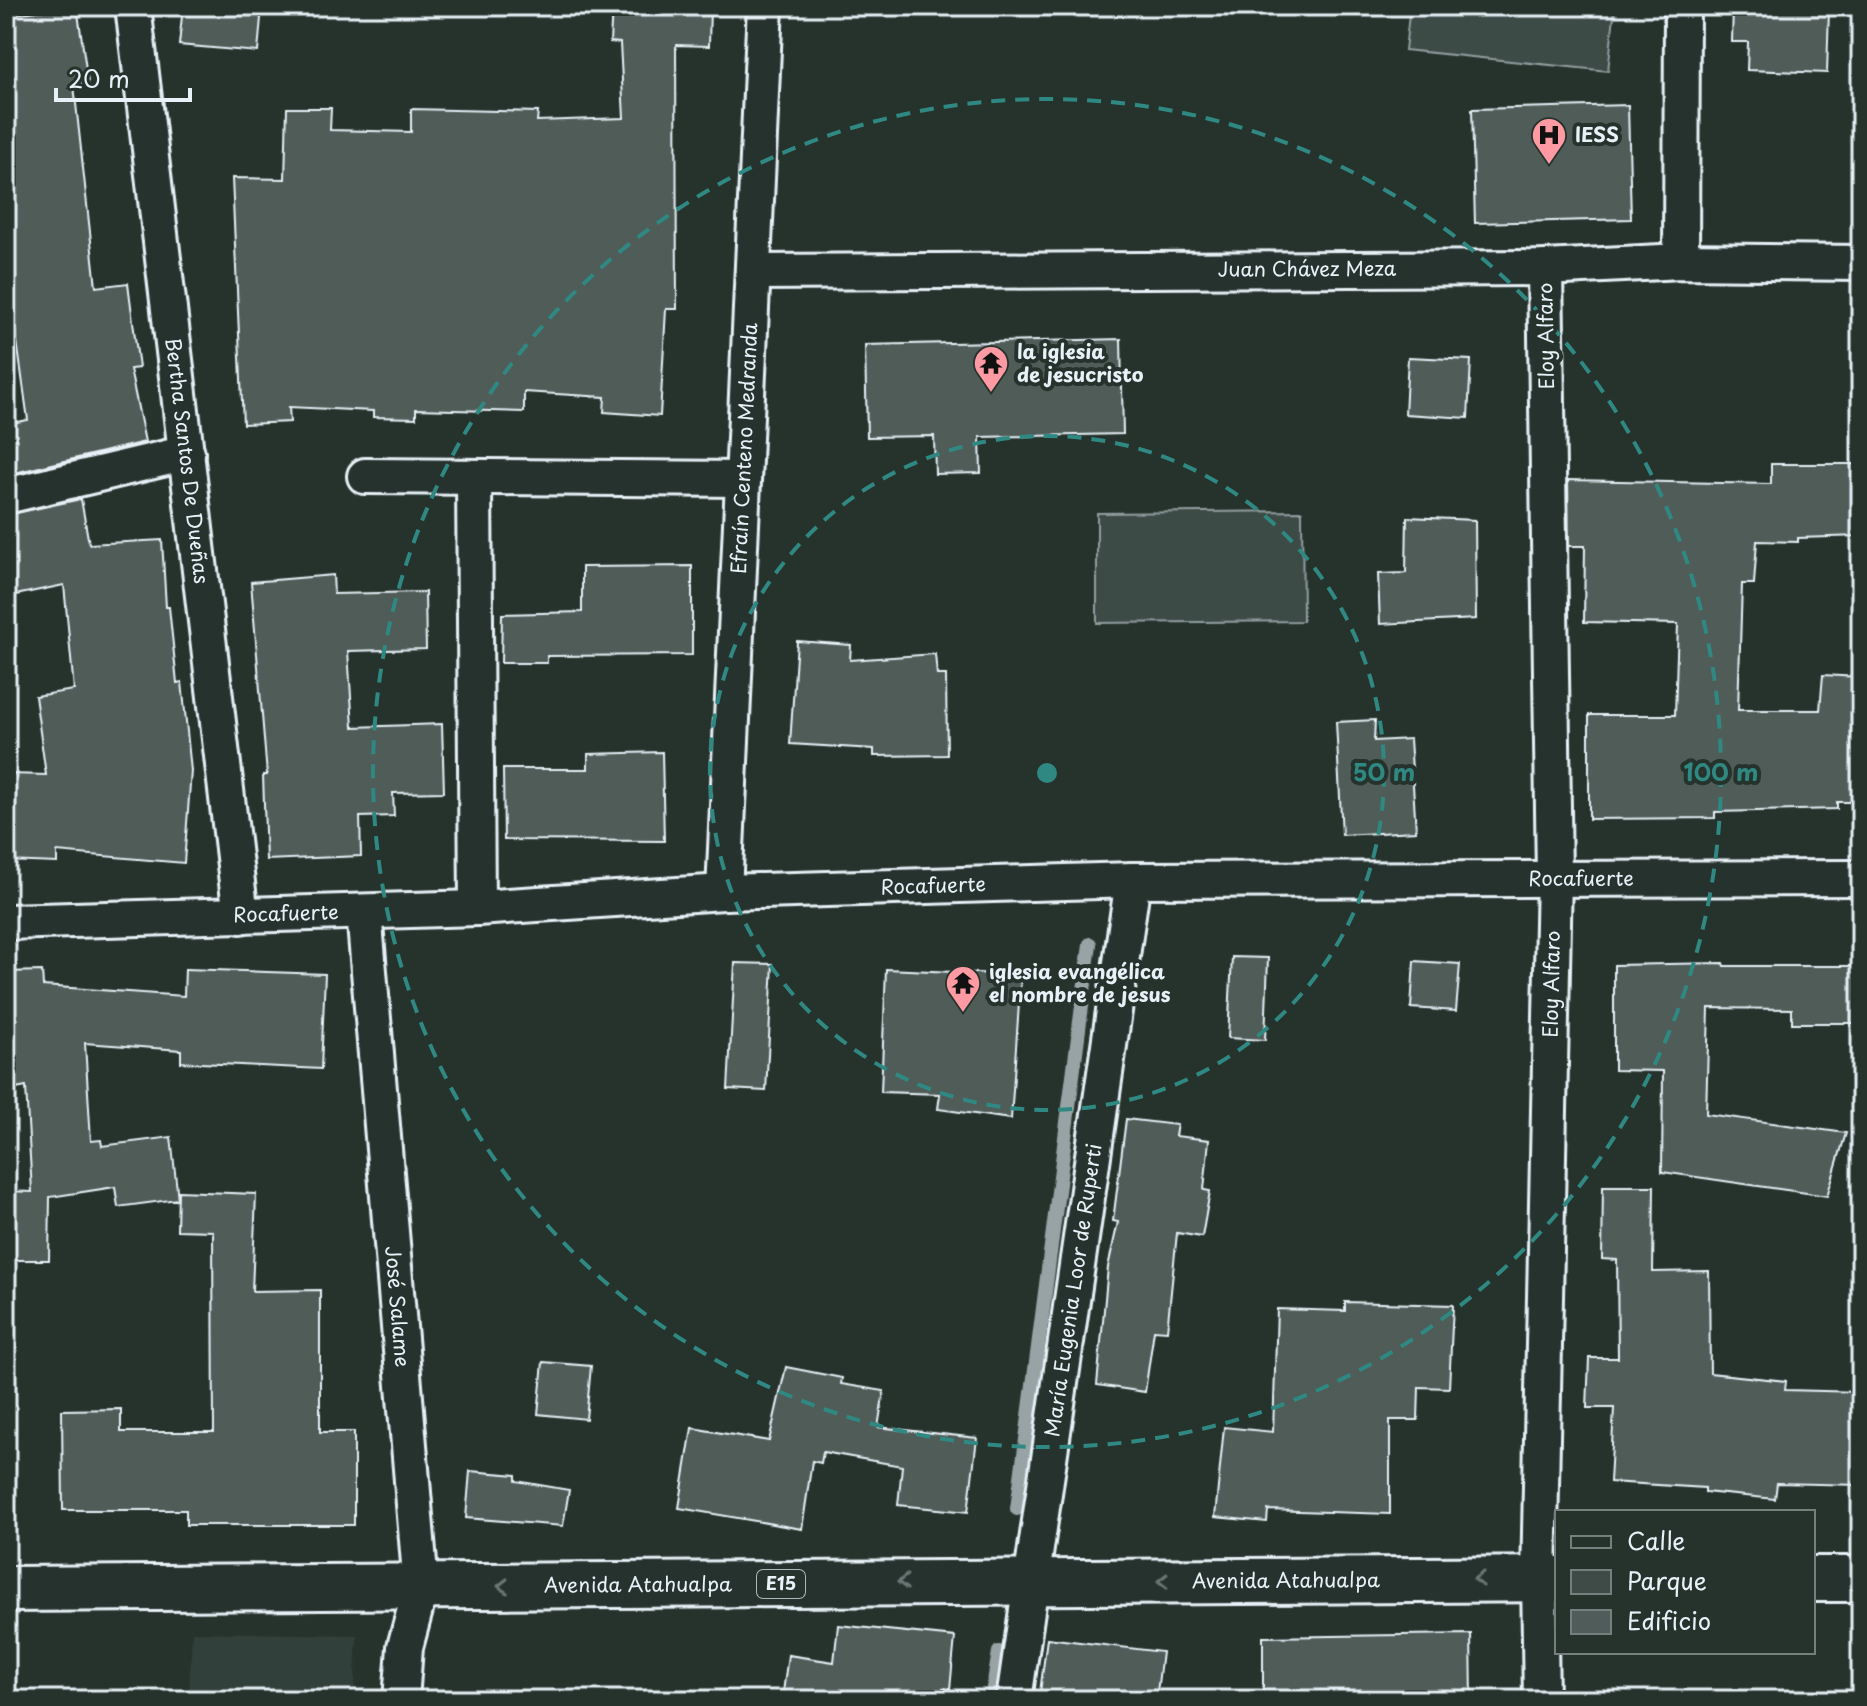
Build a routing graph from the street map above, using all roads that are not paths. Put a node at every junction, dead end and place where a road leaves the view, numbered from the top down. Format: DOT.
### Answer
graph roads {
  1 [pos="133,6"];
  2 [pos="765,6"];
  3 [pos="1682,6"];
  4 [pos="1681,261"];
  5 [pos="1861,263"];
  6 [pos="1545,268"];
  7 [pos="753,272"];
  8 [pos="187,453"];
  9 [pos="365,476"];
  10 [pos="474,478"];
  11 [pos="743,479"];
  12 [pos="6,496"];
  13 [pos="1554,876"];
  14 [pos="1861,878"];
  15 [pos="1133,880"];
  16 [pos="724,892"];
  17 [pos="477,908"];
  18 [pos="364,912"];
  19 [pos="241,916"];
  20 [pos="6,922"];
  21 [pos="1548,1579"];
  22 [pos="1815,1579"];
  23 [pos="1861,1579"];
  24 [pos="1033,1581"];
  25 [pos="421,1587"];
  26 [pos="6,1589"];
  27 [pos="401,1700"];
  28 [pos="1014,1700"];
  29 [pos="1541,1700"];
  1 -- 8 [label="street, Bertha Santos De Dueñas"];
  2 -- 7 [label="street, Efraín Centeno Medranda"];
  3 -- 4 [label="street"];
  4 -- 5 [label="street, Juan Chávez Meza"];
  4 -- 6 [label="street, Juan Chávez Meza"];
  6 -- 7 [label="street, Juan Chávez Meza"];
  6 -- 13 [label="street, Eloy Alfaro"];
  7 -- 11 [label="street, Efraín Centeno Medranda"];
  8 -- 12 [label="street"];
  8 -- 19 [label="street, Bertha Santos De Dueñas"];
  9 -- 10 [label="street"];
  10 -- 11 [label="street"];
  10 -- 17 [label="street"];
  11 -- 16 [label="street, Efraín Centeno Medranda"];
  13 -- 14 [label="street, Rocafuerte"];
  13 -- 15 [label="street, Rocafuerte"];
  13 -- 21 [label="street, Eloy Alfaro"];
  15 -- 16 [label="street, Rocafuerte"];
  15 -- 24 [label="street, María Eugenia Loor de Ruperti"];
  16 -- 17 [label="street, Rocafuerte"];
  17 -- 18 [label="street, Rocafuerte"];
  18 -- 19 [label="street, Rocafuerte"];
  18 -- 25 [label="street, José Salame"];
  19 -- 20 [label="street, Rocafuerte"];
  21 -- 24 [label="highway, Avenida Atahualpa / E15, one-way"];
  21 -- 29 [label="street, Eloy Alfaro"];
  22 -- 23 [label="highway"];
  24 -- 25 [label="highway, Avenida Atahualpa / E15, one-way"];
  24 -- 28 [label="street, María Eugenia Loor de Ruperti"];
  25 -- 26 [label="highway, Avenida Atahualpa / E15"];
  25 -- 27 [label="street, José Salame"];
}
